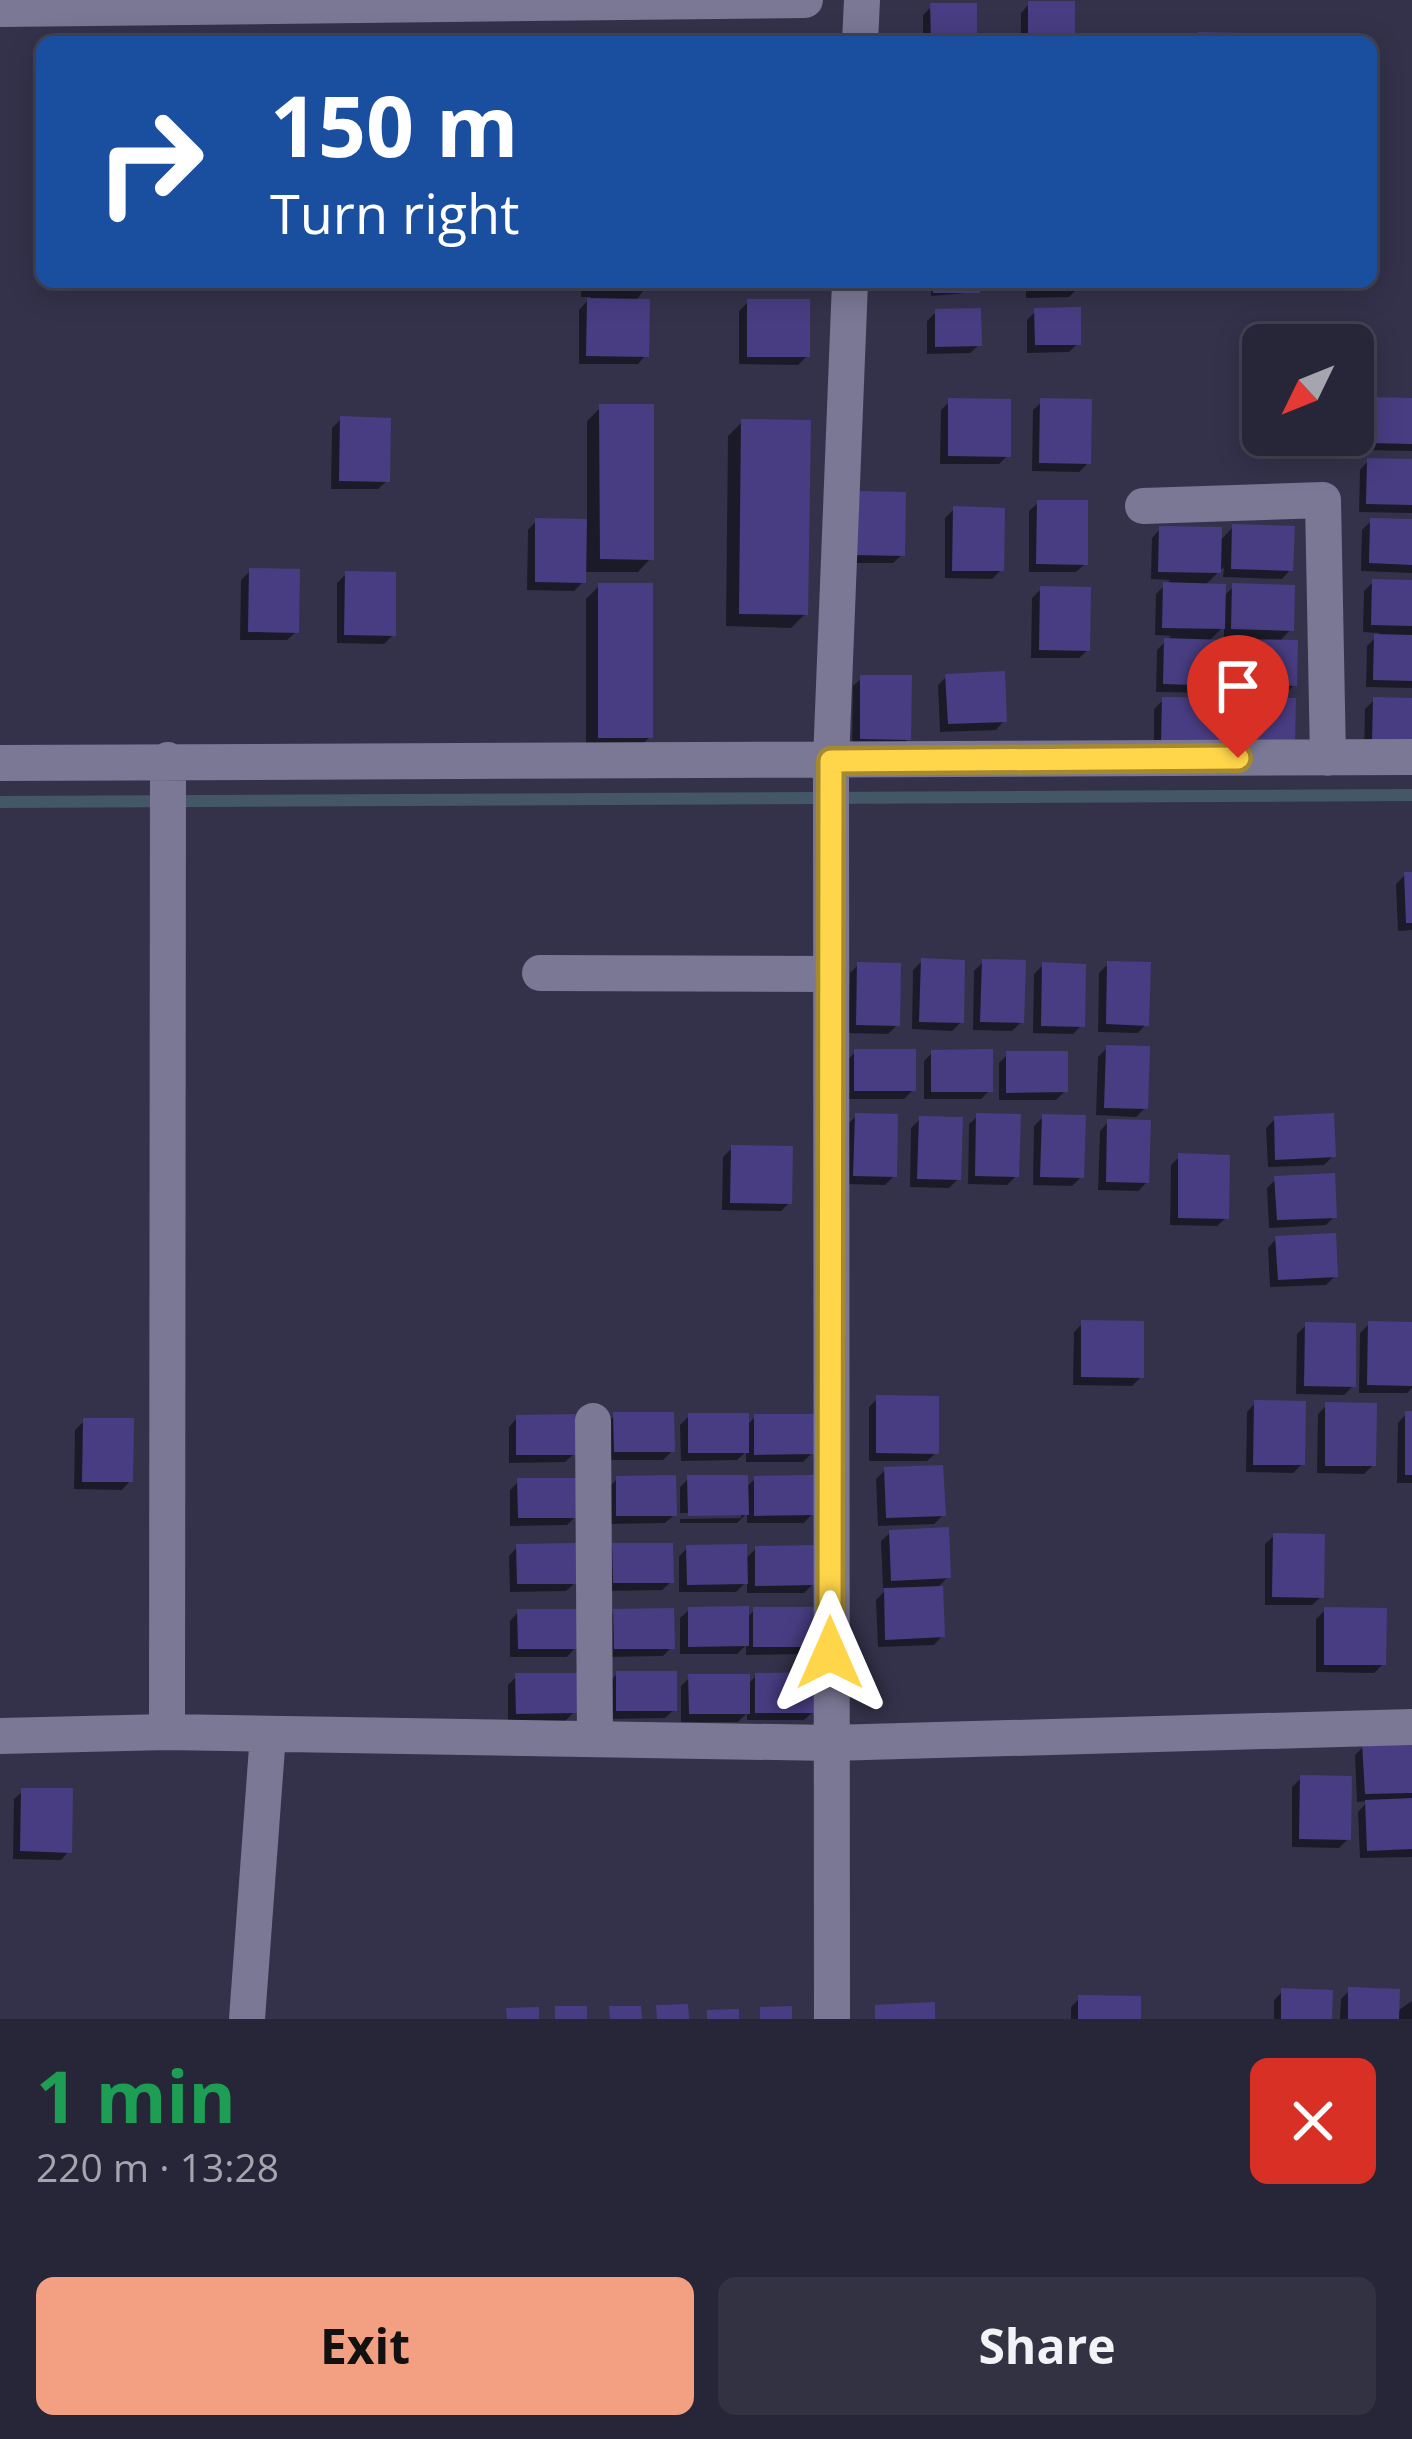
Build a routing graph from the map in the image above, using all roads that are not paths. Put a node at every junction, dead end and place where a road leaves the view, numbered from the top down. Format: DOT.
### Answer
graph roads {
  1 [pos="805,0"];
  2 [pos="862,0"];
  3 [pos="0,9"];
  4 [pos="860,36"];
  5 [pos="850,288"];
  6 [pos="1143,506"];
  7 [pos="1412,757"];
  8 [pos="1328,758"];
  9 [pos="167,760"];
  10 [pos="831,761"];
  11 [pos="0,763"];
  12 [pos="540,973"];
  13 [pos="831,974"];
  14 [pos="593,1421"];
  15 [pos="1412,1727"];
  16 [pos="167,1732"];
  17 [pos="268,1734"];
  18 [pos="0,1736"];
  19 [pos="595,1739"];
  20 [pos="830,1743"];
  21 [pos="247,2019"];
  22 [pos="832,2019"];
  1 -- 3 [label="street"];
  2 -- 4 [label="street"];
  5 -- 10 [label="street"];
  6 -- 8 [label="street"];
  7 -- 8 [label="street"];
  8 -- 10 [label="street"];
  9 -- 10 [label="street"];
  9 -- 11 [label="street"];
  9 -- 16 [label="street"];
  10 -- 13 [label="street"];
  12 -- 13 [label="street"];
  13 -- 20 [label="street"];
  14 -- 19 [label="street"];
  15 -- 20 [label="street"];
  16 -- 17 [label="street"];
  16 -- 18 [label="street"];
  17 -- 19 [label="street"];
  17 -- 21 [label="street"];
  19 -- 20 [label="street"];
  20 -- 22 [label="street"];
}
